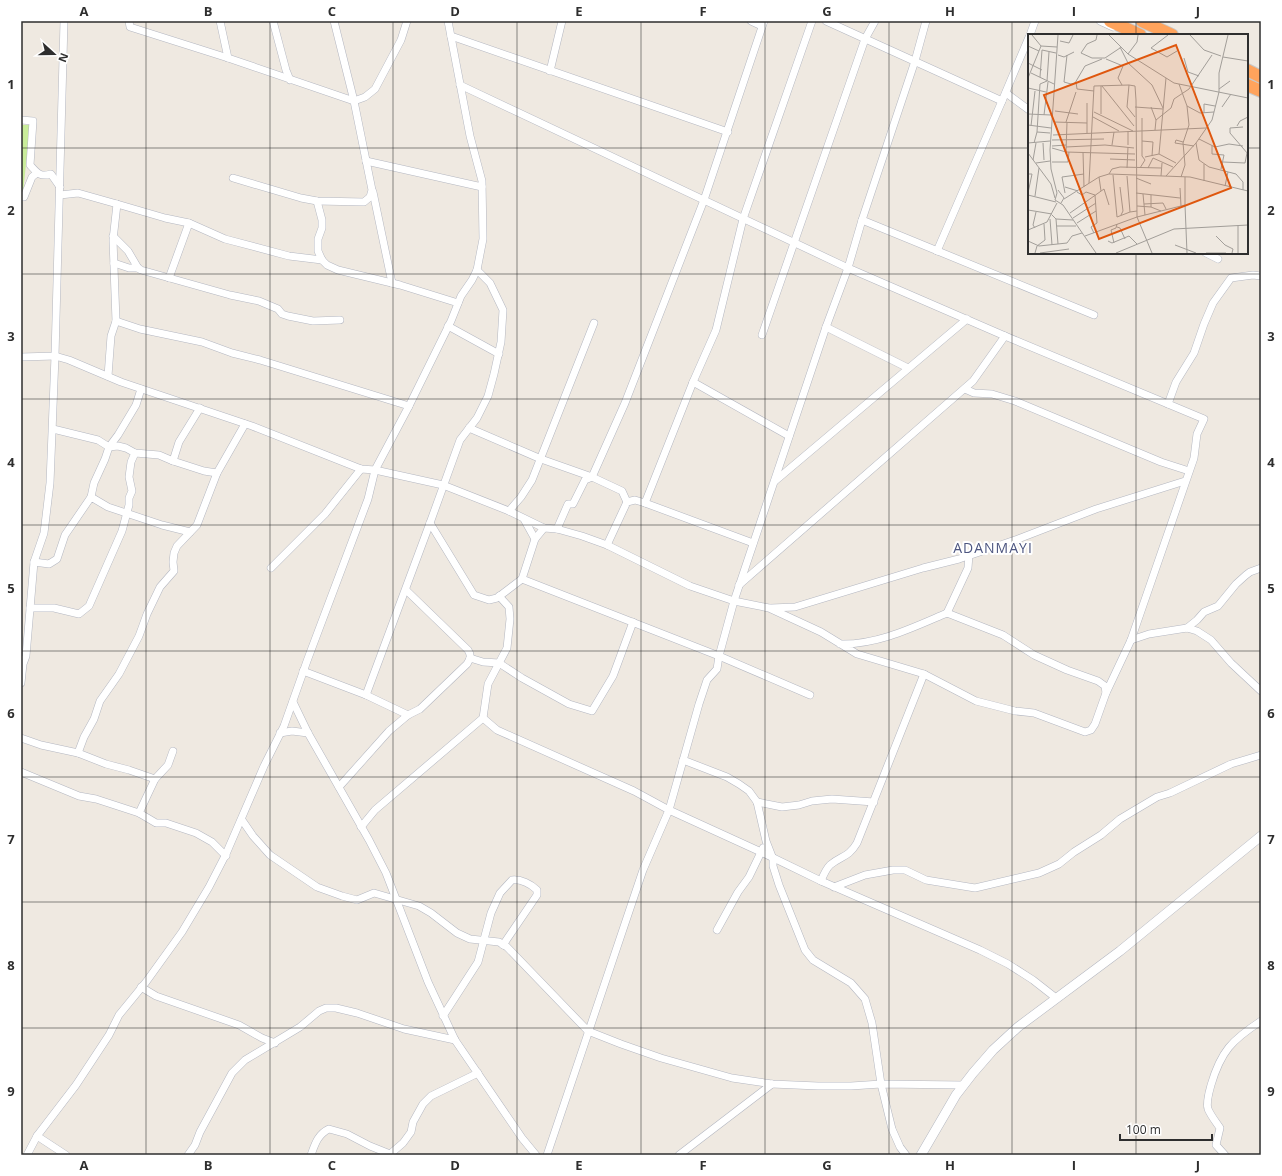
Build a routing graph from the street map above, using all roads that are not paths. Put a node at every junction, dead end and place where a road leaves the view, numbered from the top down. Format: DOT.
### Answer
graph roads {
  1 [pos="64,21"];
  2 [pos="129,21"];
  3 [pos="220,21"];
  4 [pos="273,21"];
  5 [pos="334,21"];
  6 [pos="406,21"];
  7 [pos="448,21"];
  8 [pos="562,21"];
  9 [pos="751,21"];
  10 [pos="812,21"];
  11 [pos="875,21"];
  12 [pos="926,21"];
  13 [pos="1035,21"];
  14 [pos="1100,21"];
  15 [pos="1110,21"];
  16 [pos="1142,21"];
  17 [pos="830,22"];
  18 [pos="763,24"];
  19 [pos="1030,34"];
  20 [pos="1128,34"];
  21 [pos="1138,34"];
  22 [pos="1170,34"];
  23 [pos="451,36"];
  24 [pos="1028,38"];
  25 [pos="866,39"];
  26 [pos="228,58"];
  27 [pos="915,61"];
  28 [pos="1248,70"];
  29 [pos="550,71"];
  30 [pos="1261,77"];
  31 [pos="290,80"];
  32 [pos="460,85"];
  33 [pos="1248,86"];
  34 [pos="1248,90"];
  35 [pos="1006,92"];
  36 [pos="1261,92"];
  37 [pos="1261,96"];
  38 [pos="354,101"];
  39 [pos="1002,101"];
  40 [pos="1028,109"];
  41 [pos="21,120"];
  42 [pos="728,132"];
  43 [pos="366,161"];
  44 [pos="37,173"];
  45 [pos="233,178"];
  46 [pos="482,187"];
  47 [pos="372,190"];
  48 [pos="60,191"];
  49 [pos="21,197"];
  50 [pos="704,200"];
  51 [pos="317,201"];
  52 [pos="117,204"];
  53 [pos="743,218"];
  54 [pos="862,220"];
  55 [pos="189,223"];
  56 [pos="113,236"];
  57 [pos="794,243"];
  58 [pos="937,251"];
  59 [pos="1208,254"];
  60 [pos="1218,259"];
  61 [pos="322,260"];
  62 [pos="114,264"];
  63 [pos="138,268"];
  64 [pos="848,268"];
  65 [pos="477,270"];
  66 [pos="1261,276"];
  67 [pos="169,278"];
  68 [pos="392,283"];
  69 [pos="458,303"];
  70 [pos="1094,315"];
  71 [pos="967,319"];
  72 [pos="340,320"];
  73 [pos="116,321"];
  74 [pos="594,323"];
  75 [pos="448,326"];
  76 [pos="826,327"];
  77 [pos="762,335"];
  78 [pos="1005,336"];
  79 [pos="499,354"];
  80 [pos="55,356"];
  81 [pos="21,357"];
  82 [pos="908,368"];
  83 [pos="108,376"];
  84 [pos="694,382"];
  85 [pos="141,389"];
  86 [pos="965,389"];
  87 [pos="1168,404"];
  88 [pos="409,406"];
  89 [pos="200,408"];
  90 [pos="245,424"];
  91 [pos="469,428"];
  92 [pos="53,429"];
  93 [pos="789,436"];
  94 [pos="109,447"];
  95 [pos="135,453"];
  96 [pos="541,459"];
  97 [pos="173,461"];
  98 [pos="361,469"];
  99 [pos="375,470"];
  100 [pos="1189,471"];
  101 [pos="217,473"];
  102 [pos="592,477"];
  103 [pos="775,481"];
  104 [pos="1185,482"];
  105 [pos="443,485"];
  106 [pos="91,497"];
  107 [pos="627,502"];
  108 [pos="645,502"];
  109 [pos="509,511"];
  110 [pos="127,514"];
  111 [pos="524,519"];
  112 [pos="430,523"];
  113 [pos="544,528"];
  114 [pos="557,529"];
  115 [pos="190,532"];
  116 [pos="535,539"];
  117 [pos="753,543"];
  118 [pos="607,545"];
  119 [pos="969,555"];
  120 [pos="34,562"];
  121 [pos="271,568"];
  122 [pos="1261,568"];
  123 [pos="522,579"];
  124 [pos="738,586"];
  125 [pos="406,590"];
  126 [pos="499,596"];
  127 [pos="734,601"];
  128 [pos="30,608"];
  129 [pos="769,608"];
  130 [pos="947,613"];
  131 [pos="633,622"];
  132 [pos="1187,628"];
  133 [pos="1131,640"];
  134 [pos="840,644"];
  135 [pos="719,656"];
  136 [pos="470,658"];
  137 [pos="499,663"];
  138 [pos="303,672"];
  139 [pos="924,674"];
  140 [pos="21,683"];
  141 [pos="1261,691"];
  142 [pos="1106,693"];
  143 [pos="366,695"];
  144 [pos="810,695"];
  145 [pos="293,702"];
  146 [pos="408,715"];
  147 [pos="483,718"];
  148 [pos="280,733"];
  149 [pos="308,733"];
  150 [pos="21,738"];
  151 [pos="173,751"];
  152 [pos="78,753"];
  153 [pos="1261,754"];
  154 [pos="683,760"];
  155 [pos="21,772"];
  156 [pos="155,780"];
  157 [pos="339,787"];
  158 [pos="756,802"];
  159 [pos="874,802"];
  160 [pos="669,810"];
  161 [pos="139,813"];
  162 [pos="242,820"];
  163 [pos="362,827"];
  164 [pos="1261,836"];
  165 [pos="766,841"];
  166 [pos="761,852"];
  167 [pos="226,856"];
  168 [pos="773,859"];
  169 [pos="820,882"];
  170 [pos="834,887"];
  171 [pos="396,899"];
  172 [pos="717,930"];
  173 [pos="483,941"];
  174 [pos="503,945"];
  175 [pos="141,987"];
  176 [pos="1056,998"];
  177 [pos="443,1016"];
  178 [pos="1261,1021"];
  179 [pos="588,1031"];
  180 [pos="262,1038"];
  181 [pos="455,1040"];
  182 [pos="275,1043"];
  183 [pos="262,1051"];
  184 [pos="478,1073"];
  185 [pos="772,1084"];
  186 [pos="881,1084"];
  187 [pos="963,1085"];
  188 [pos="37,1136"];
  189 [pos="27,1155"];
  190 [pos="66,1155"];
  191 [pos="188,1155"];
  192 [pos="311,1155"];
  193 [pos="389,1155"];
  194 [pos="536,1155"];
  195 [pos="547,1155"];
  196 [pos="679,1155"];
  197 [pos="906,1155"];
  198 [pos="921,1155"];
  199 [pos="1225,1155"];
  1 -- 48 [label="street"];
  2 -- 26 [label="street"];
  3 -- 26 [label="street"];
  4 -- 31 [label="street"];
  5 -- 38 [label="street"];
  6 -- 38 [label="street"];
  7 -- 23 [label="street"];
  8 -- 29 [label="street"];
  9 -- 18 [label="street"];
  10 -- 53 [label="street"];
  11 -- 25 [label="street"];
  12 -- 27 [label="street"];
  13 -- 19 [label="street"];
  14 -- 20 [label="street"];
  15 -- 21 [label="highway"];
  16 -- 22 [label="highway"];
  17 -- 25 [label="street"];
  18 -- 42 [label="street"];
  23 -- 29 [label="street"];
  23 -- 32 [label="street"];
  24 -- 35 [label="street"];
  25 -- 27 [label="street"];
  25 -- 57 [label="street"];
  26 -- 31 [label="street"];
  27 -- 39 [label="street"];
  27 -- 54 [label="street"];
  28 -- 30 [label="highway"];
  29 -- 42 [label="street"];
  31 -- 38 [label="street"];
  32 -- 46 [label="street"];
  32 -- 50 [label="street"];
  33 -- 36 [label="highway"];
  34 -- 37 [label="street"];
  35 -- 39 [label="street"];
  35 -- 40 [label="street"];
  38 -- 43 [label="street"];
  39 -- 58 [label="street"];
  41 -- 44 [label="street"];
  42 -- 50 [label="street"];
  43 -- 46 [label="street"];
  43 -- 47 [label="street"];
  44 -- 48 [label="street"];
  44 -- 49 [label="street"];
  45 -- 51 [label="street"];
  46 -- 65 [label="street"];
  47 -- 51 [label="street"];
  47 -- 68 [label="street"];
  48 -- 52 [label="street"];
  48 -- 80 [label="street"];
  50 -- 53 [label="street"];
  50 -- 102 [label="street"];
  51 -- 61 [label="street"];
  52 -- 55 [label="street"];
  52 -- 56 [label="street"];
  53 -- 57 [label="street"];
  53 -- 84 [label="street"];
  54 -- 58 [label="street"];
  54 -- 64 [label="street"];
  55 -- 61 [label="street"];
  55 -- 67 [label="street"];
  56 -- 62 [label="street"];
  56 -- 63 [label="street"];
  57 -- 64 [label="street"];
  57 -- 77 [label="street"];
  58 -- 70 [label="street"];
  59 -- 60 [label="street"];
  61 -- 68 [label="street"];
  62 -- 63 [label="street"];
  62 -- 73 [label="street"];
  63 -- 67 [label="street"];
  64 -- 71 [label="street"];
  64 -- 76 [label="street"];
  65 -- 69 [label="street"];
  65 -- 79 [label="street"];
  66 -- 87 [label="street"];
  67 -- 72 [label="street"];
  68 -- 69 [label="street"];
  69 -- 75 [label="street"];
  71 -- 78 [label="street"];
  71 -- 82 [label="street"];
  73 -- 83 [label="street"];
  73 -- 88 [label="street"];
  74 -- 96 [label="street"];
  75 -- 79 [label="street"];
  75 -- 88 [label="street"];
  76 -- 82 [label="street"];
  76 -- 93 [label="street"];
  78 -- 86 [label="street"];
  78 -- 87 [label="street"];
  79 -- 91 [label="street"];
  80 -- 81 [label="street"];
  80 -- 83 [label="street"];
  80 -- 92 [label="street"];
  82 -- 103 [label="street"];
  83 -- 85 [label="street"];
  84 -- 93 [label="street"];
  84 -- 108 [label="street"];
  85 -- 89 [label="street"];
  85 -- 94 [label="street"];
  86 -- 100 [label="street"];
  86 -- 124 [label="street"];
  87 -- 100 [label="street"];
  88 -- 99 [label="street"];
  89 -- 90 [label="street"];
  89 -- 97 [label="street"];
  90 -- 98 [label="street"];
  90 -- 101 [label="street"];
  91 -- 96 [label="street"];
  91 -- 105 [label="street"];
  92 -- 94 [label="street"];
  92 -- 120 [label="street"];
  93 -- 103 [label="street"];
  94 -- 95 [label="street"];
  94 -- 106 [label="street"];
  95 -- 97 [label="street"];
  95 -- 110 [label="street"];
  96 -- 102 [label="street"];
  96 -- 109 [label="street"];
  97 -- 101 [label="street"];
  98 -- 99 [label="street"];
  98 -- 121 [label="street"];
  99 -- 105 [label="street"];
  99 -- 138 [label="street"];
  100 -- 104 [label="street"];
  101 -- 115 [label="street"];
  102 -- 107 [label="street"];
  102 -- 114 [label="street"];
  103 -- 117 [label="street"];
  104 -- 119 [label="street"];
  104 -- 133 [label="street"];
  105 -- 109 [label="street"];
  105 -- 112 [label="street"];
  106 -- 110 [label="street"];
  106 -- 120 [label="street"];
  107 -- 108 [label="street"];
  107 -- 118 [label="street"];
  108 -- 117 [label="street"];
  109 -- 111 [label="street"];
  110 -- 115 [label="street"];
  110 -- 128 [label="street"];
  111 -- 113 [label="street"];
  111 -- 116 [label="street"];
  112 -- 125 [label="street"];
  112 -- 126 [label="street"];
  113 -- 114 [label="street"];
  113 -- 116 [label="street"];
  114 -- 118 [label="street"];
  115 -- 152 [label="street"];
  116 -- 123 [label="street"];
  117 -- 124 [label="street"];
  118 -- 127 [label="street"];
  119 -- 129 [label="street"];
  119 -- 130 [label="street"];
  120 -- 128 [label="street"];
  122 -- 132 [label="street"];
  123 -- 126 [label="street"];
  123 -- 131 [label="street"];
  124 -- 127 [label="street"];
  125 -- 136 [label="street"];
  125 -- 143 [label="street"];
  126 -- 137 [label="street"];
  127 -- 129 [label="street"];
  127 -- 135 [label="street"];
  128 -- 140 [label="street"];
  129 -- 134 [label="street"];
  130 -- 134 [label="street"];
  130 -- 142 [label="street"];
  131 -- 135 [label="street"];
  131 -- 137 [label="street"];
  132 -- 133 [label="street"];
  132 -- 141 [label="street"];
  133 -- 142 [label="street"];
  134 -- 139 [label="street"];
  135 -- 144 [label="street"];
  135 -- 154 [label="street"];
  136 -- 137 [label="street"];
  136 -- 146 [label="street"];
  137 -- 147 [label="street"];
  138 -- 143 [label="street"];
  138 -- 145 [label="street"];
  139 -- 142 [label="street"];
  139 -- 159 [label="street"];
  143 -- 146 [label="street"];
  145 -- 148 [label="street"];
  145 -- 149 [label="street"];
  146 -- 157 [label="street"];
  147 -- 160 [label="street"];
  147 -- 163 [label="street"];
  148 -- 149 [label="street"];
  148 -- 162 [label="street"];
  149 -- 157 [label="street"];
  150 -- 152 [label="street"];
  151 -- 156 [label="street"];
  152 -- 156 [label="street"];
  153 -- 170 [label="street"];
  154 -- 158 [label="street"];
  154 -- 160 [label="street"];
  155 -- 161 [label="street"];
  156 -- 161 [label="street"];
  157 -- 163 [label="street"];
  158 -- 159 [label="street"];
  158 -- 165 [label="street"];
  159 -- 169 [label="street"];
  160 -- 166 [label="street"];
  160 -- 179 [label="street"];
  161 -- 167 [label="street"];
  162 -- 167 [label="street"];
  162 -- 171 [label="street"];
  163 -- 171 [label="street"];
  164 -- 176 [label="main road"];
  165 -- 166 [label="street"];
  165 -- 168 [label="street"];
  166 -- 168 [label="street"];
  166 -- 172 [label="street"];
  167 -- 175 [label="street"];
  168 -- 169 [label="street"];
  168 -- 186 [label="street"];
  169 -- 170 [label="street"];
  170 -- 176 [label="street"];
  171 -- 173 [label="street"];
  171 -- 177 [label="street"];
  173 -- 174 [label="street"];
  173 -- 174 [label="street"];
  173 -- 177 [label="street"];
  174 -- 179 [label="street"];
  175 -- 180 [label="street"];
  175 -- 188 [label="street"];
  176 -- 187 [label="main road"];
  177 -- 181 [label="street"];
  178 -- 199 [label="street"];
  179 -- 185 [label="street"];
  179 -- 195 [label="street"];
  180 -- 182 [label="street"];
  180 -- 183 [label="street"];
  181 -- 182 [label="street"];
  181 -- 184 [label="street"];
  182 -- 183 [label="street"];
  183 -- 191 [label="street"];
  184 -- 193 [label="street"];
  184 -- 194 [label="street"];
  185 -- 186 [label="street"];
  185 -- 196 [label="street"];
  186 -- 187 [label="street"];
  186 -- 197 [label="street"];
  187 -- 198 [label="main road"];
  188 -- 189 [label="street"];
  188 -- 190 [label="street"];
  192 -- 193 [label="street"];
}
